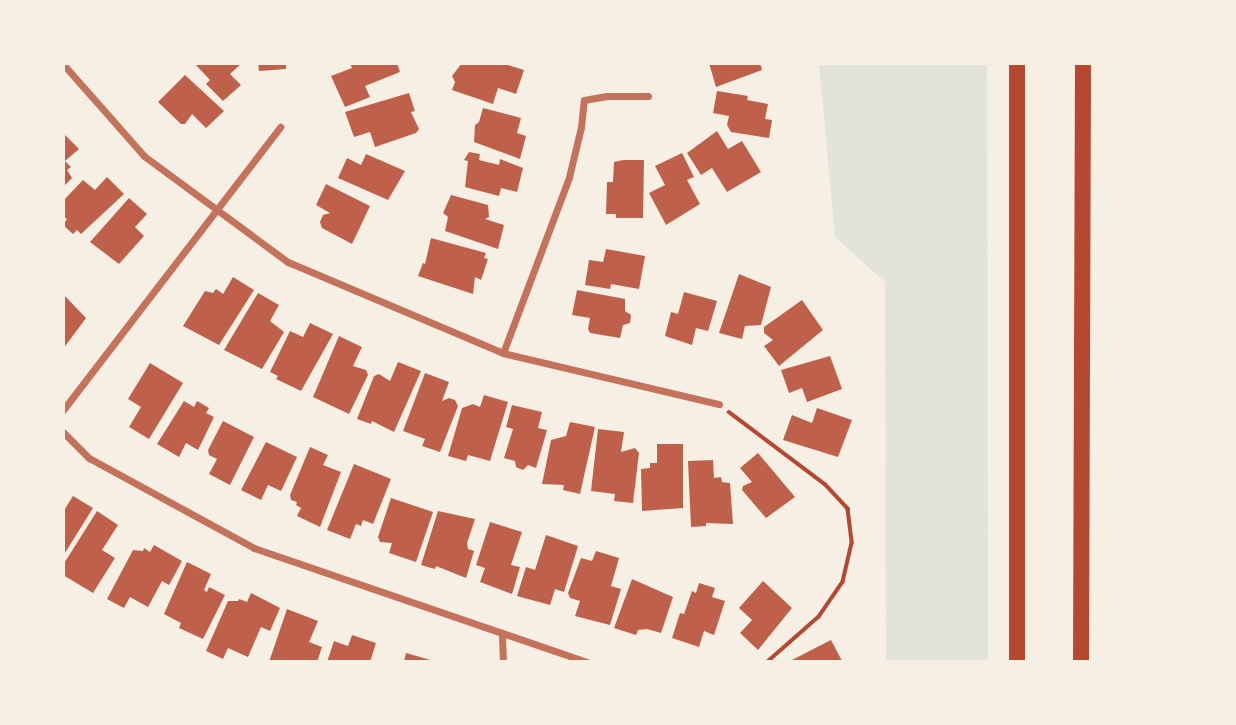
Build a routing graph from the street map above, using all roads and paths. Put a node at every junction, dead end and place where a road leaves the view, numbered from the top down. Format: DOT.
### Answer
graph roads {
  1 [pos="1017,63"];
  2 [pos="1083,63"];
  3 [pos="63,64"];
  4 [pos="648,96"];
  5 [pos="280,127"];
  6 [pos="216,209"];
  7 [pos="503,353"];
  8 [pos="719,404"];
  9 [pos="63,410"];
  10 [pos="63,432"];
  11 [pos="502,636"];
  12 [pos="503,662"];
  13 [pos="586,662"];
  14 [pos="768,662"];
  15 [pos="1017,662"];
  16 [pos="1081,662"];
  1 -- 15 [label="main road"];
  2 -- 16 [label="main road"];
  3 -- 6 [label="street"];
  4 -- 7 [label="street"];
  5 -- 6 [label="street"];
  6 -- 7 [label="street"];
  6 -- 9 [label="street"];
  7 -- 8 [label="street"];
  8 -- 14 [label="path"];
  10 -- 11 [label="street"];
  11 -- 12 [label="street"];
  11 -- 13 [label="street"];
}
